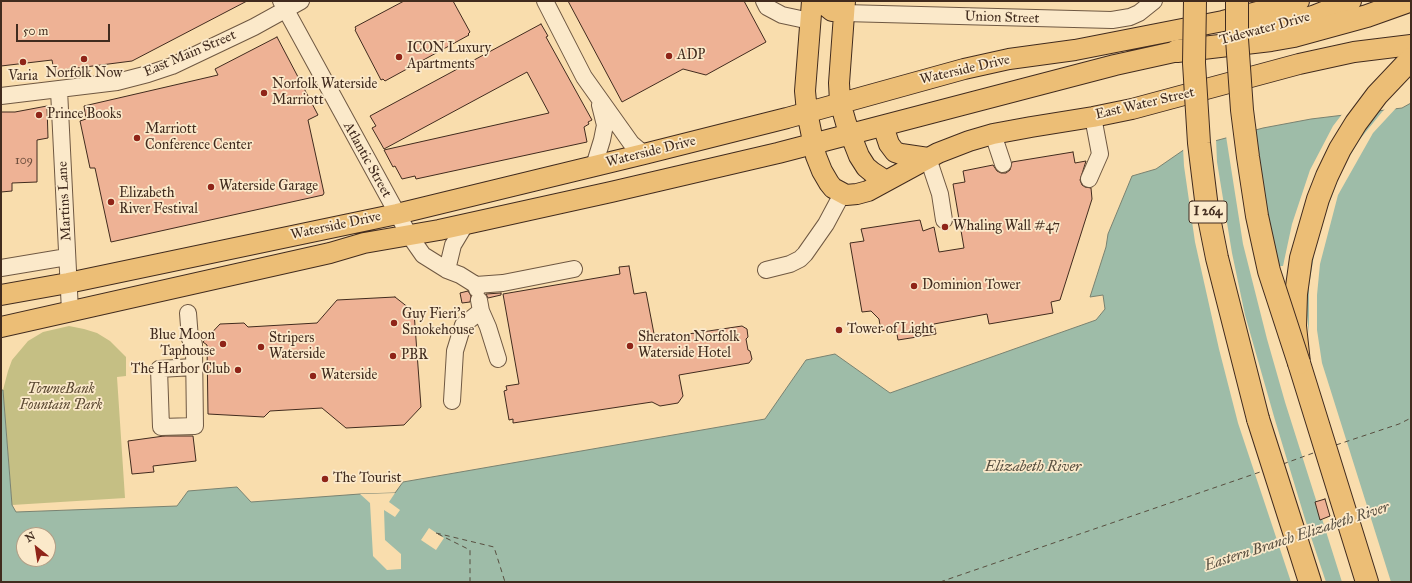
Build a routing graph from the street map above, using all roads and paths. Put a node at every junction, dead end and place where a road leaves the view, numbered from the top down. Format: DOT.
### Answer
graph roads {
  1 [pos="301,1"];
  2 [pos="546,1"];
  3 [pos="764,1"];
  4 [pos="812,1"];
  5 [pos="825,1"];
  6 [pos="1154,1"];
  7 [pos="1195,1"];
  8 [pos="1237,1"];
  9 [pos="1299,1"];
  10 [pos="1351,1"];
  11 [pos="1409,1"];
  12 [pos="283,5"];
  13 [pos="844,7"];
  14 [pos="810,21"];
  15 [pos="1411,45"];
  16 [pos="1177,51"];
  17 [pos="1411,59"];
  18 [pos="59,90"];
  19 [pos="1,96"];
  20 [pos="599,99"];
  21 [pos="840,102"];
  22 [pos="807,112"];
  23 [pos="1093,117"];
  24 [pos="883,126"];
  25 [pos="993,134"];
  26 [pos="850,135"];
  27 [pos="813,144"];
  28 [pos="644,154"];
  29 [pos="928,158"];
  30 [pos="900,162"];
  31 [pos="1003,164"];
  32 [pos="594,166"];
  33 [pos="1089,179"];
  34 [pos="886,181"];
  35 [pos="842,194"];
  36 [pos="397,214"];
  37 [pos="944,220"];
  38 [pos="464,225"];
  39 [pos="409,235"];
  40 [pos="67,258"];
  41 [pos="1,268"];
  42 [pos="137,268"];
  43 [pos="574,269"];
  44 [pos="447,270"];
  45 [pos="766,270"];
  46 [pos="68,283"];
  47 [pos="1,295"];
  48 [pos="478,296"];
  49 [pos="125,299"];
  50 [pos="70,311"];
  51 [pos="188,313"];
  52 [pos="1,327"];
  53 [pos="498,359"];
  54 [pos="1299,363"];
  55 [pos="190,367"];
  56 [pos="452,401"];
  57 [pos="1310,582"];
  58 [pos="1367,582"];
  1 -- 12 [label="street, East Main Street"];
  2 -- 20 [label="street"];
  3 -- 14 [label="street"];
  4 -- 14 [label="main road"];
  5 -- 13 [label="main road"];
  6 -- 13 [label="street, Union Street"];
  7 -- 57 [label="highway, I 264, bridge"];
  8 -- 54 [label="highway, bridge"];
  9 -- 21 [label="main road, Waterside Drive"];
  10 -- 16 [label="main road, Tidewater Drive"];
  11 -- 16 [label="highway"];
  12 -- 18 [label="street, East Main Street"];
  12 -- 36 [label="street, Atlantic Street"];
  13 -- 21 [label="main road"];
  14 -- 22 [label="main road"];
  15 -- 23 [label="main road, East Water Street"];
  16 -- 24 [label="main road, Waterside Drive"];
  17 -- 54 [label="highway, bridge"];
  18 -- 19 [label="street, East Main Street"];
  18 -- 40 [label="street, Martins Lane"];
  20 -- 28 [label="street"];
  20 -- 32 [label="street"];
  21 -- 22 [label="main road, Waterside Drive"];
  21 -- 26 [label="main road"];
  22 -- 27 [label="main road"];
  22 -- 28 [label="main road, Waterside Drive"];
  23 -- 25 [label="main road, East Water Street"];
  23 -- 33 [label="street"];
  24 -- 26 [label="main road, Waterside Drive"];
  24 -- 30 [label="main road"];
  25 -- 29 [label="main road, East Water Street"];
  25 -- 31 [label="street"];
  26 -- 27 [label="main road, Waterside Drive"];
  26 -- 34 [label="main road"];
  27 -- 35 [label="main road"];
  27 -- 38 [label="main road, Waterside Drive"];
  28 -- 32 [label="main road, Waterside Drive"];
  29 -- 30 [label="main road, East Water Street"];
  29 -- 37 [label="street"];
  30 -- 34 [label="main road, East Water Street"];
  32 -- 36 [label="main road, Waterside Drive"];
  34 -- 35 [label="main road, East Water Street"];
  35 -- 45 [label="street"];
  36 -- 39 [label="street, Atlantic Street"];
  36 -- 42 [label="main road, Waterside Drive"];
  38 -- 39 [label="main road, Waterside Drive"];
  38 -- 44 [label="street"];
  39 -- 44 [label="street, Atlantic Street"];
  39 -- 49 [label="main road, Waterside Drive"];
  40 -- 41 [label="street"];
  40 -- 46 [label="street, Martins Lane"];
  42 -- 46 [label="main road, Waterside Drive"];
  42 -- 49 [label="main road"];
  43 -- 48 [label="street"];
  44 -- 48 [label="street, Atlantic Street"];
  46 -- 47 [label="main road, Waterside Drive"];
  46 -- 50 [label="street, Martins Lane"];
  48 -- 53 [label="street"];
  48 -- 56 [label="street"];
  49 -- 50 [label="main road, Waterside Drive"];
  50 -- 52 [label="main road, Waterside Drive"];
  51 -- 55 [label="street"];
  54 -- 58 [label="highway"];
}
